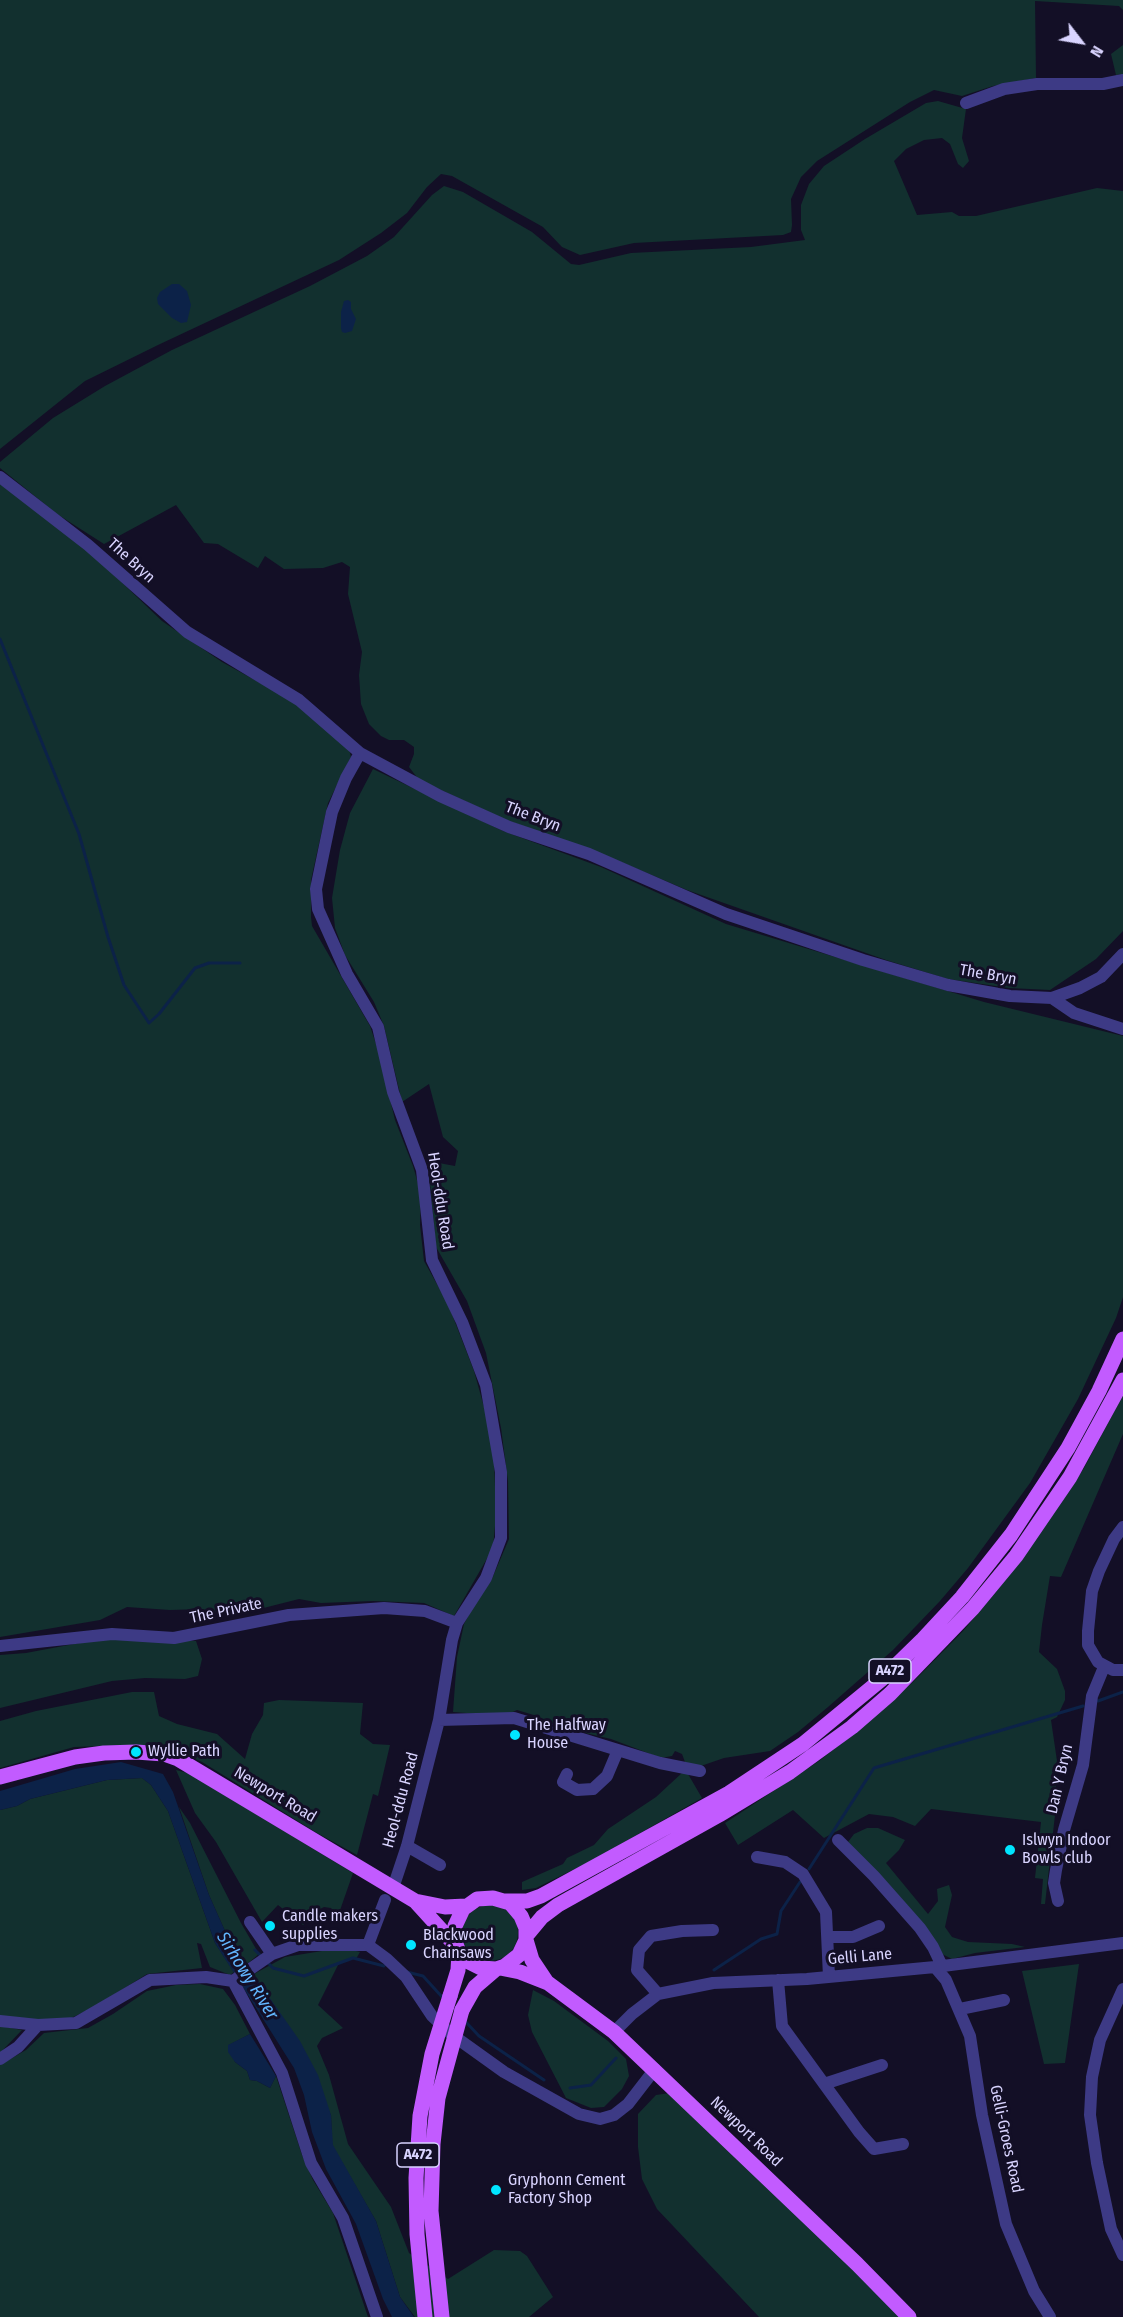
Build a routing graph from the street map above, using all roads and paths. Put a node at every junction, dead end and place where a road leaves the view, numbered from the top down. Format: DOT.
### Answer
graph roads {
  1 [pos="1123,80"];
  2 [pos="966,103"];
  3 [pos="0,477"];
  4 [pos="360,753"];
  5 [pos="1123,954"];
  6 [pos="1052,998"];
  7 [pos="1123,1029"];
  8 [pos="1123,1339"];
  9 [pos="1123,1380"];
  10 [pos="1123,1527"];
  11 [pos="457,1623"];
  12 [pos="0,1646"];
  13 [pos="1104,1666"];
  14 [pos="1123,1671"];
  15 [pos="439,1720"];
  16 [pos="618,1750"];
  17 [pos="700,1771"];
  18 [pos="567,1774"];
  19 [pos="0,1777"];
  20 [pos="838,1840"];
  21 [pos="407,1846"];
  22 [pos="757,1857"];
  23 [pos="432,1865"];
  24 [pos="389,1894"];
  25 [pos="504,1900"];
  26 [pos="415,1901"];
  27 [pos="1058,1901"];
  28 [pos="466,1906"];
  29 [pos="250,1922"];
  30 [pos="879,1926"];
  31 [pos="712,1930"];
  32 [pos="828,1937"];
  33 [pos="526,1938"];
  34 [pos="1123,1943"];
  35 [pos="368,1945"];
  36 [pos="457,1948"];
  37 [pos="265,1960"];
  38 [pos="938,1966"];
  39 [pos="498,1969"];
  40 [pos="829,1977"];
  41 [pos="778,1980"];
  42 [pos="233,1981"];
  43 [pos="548,1983"];
  44 [pos="1123,1989"];
  45 [pos="658,1994"];
  46 [pos="1004,2000"];
  47 [pos="960,2009"];
  48 [pos="0,2021"];
  49 [pos="38,2025"];
  50 [pos="614,2032"];
  51 [pos="0,2060"];
  52 [pos="882,2065"];
  53 [pos="655,2069"];
  54 [pos="824,2084"];
  55 [pos="903,2144"];
  56 [pos="1123,2255"];
  57 [pos="377,2317"];
  58 [pos="425,2317"];
  59 [pos="442,2317"];
  60 [pos="909,2317"];
  61 [pos="1050,2317"];
  1 -- 2 [label="street"];
  3 -- 4 [label="street, The Bryn"];
  4 -- 6 [label="street, The Bryn"];
  4 -- 11 [label="street, Heol-ddu Road"];
  5 -- 6 [label="street, The Bryn"];
  6 -- 7 [label="street"];
  8 -- 25 [label="main road, A472"];
  9 -- 33 [label="main road, A472"];
  10 -- 13 [label="street"];
  11 -- 12 [label="street, The Private"];
  11 -- 15 [label="street, Heol-ddu Road"];
  13 -- 14 [label="street"];
  13 -- 27 [label="street, Dan Y Bryn"];
  15 -- 16 [label="street"];
  15 -- 21 [label="street, Heol-ddu Road"];
  16 -- 17 [label="street"];
  16 -- 18 [label="street"];
  19 -- 24 [label="main road, Newport Road"];
  20 -- 38 [label="street, Gelli-Groes Road"];
  21 -- 23 [label="street"];
  21 -- 24 [label="street, Heol-ddu Road"];
  22 -- 32 [label="street"];
  24 -- 26 [label="main road, Newport Road"];
  24 -- 35 [label="street, Heol-ddu Road"];
  25 -- 28 [label="main road"];
  25 -- 33 [label="main road"];
  26 -- 28 [label="main road, Newport Road"];
  26 -- 36 [label="main road, Newport Road"];
  28 -- 36 [label="main road"];
  29 -- 37 [label="street"];
  30 -- 32 [label="street"];
  31 -- 45 [label="street"];
  32 -- 40 [label="street"];
  33 -- 39 [label="main road"];
  33 -- 43 [label="main road, Newport Road"];
  34 -- 38 [label="street, Gelli Lane"];
  35 -- 37 [label="street"];
  35 -- 53 [label="street"];
  36 -- 39 [label="main road"];
  36 -- 58 [label="main road, A472, bridge"];
  37 -- 42 [label="street"];
  38 -- 40 [label="street, Gelli Lane"];
  38 -- 47 [label="street, Gelli-Groes Road"];
  39 -- 43 [label="main road, Newport Road"];
  39 -- 59 [label="main road, A472, bridge"];
  40 -- 41 [label="street, Gelli Lane"];
  41 -- 45 [label="street, Gelli Lane"];
  41 -- 54 [label="street"];
  42 -- 49 [label="street"];
  42 -- 57 [label="street"];
  43 -- 50 [label="main road, Newport Road"];
  44 -- 56 [label="street"];
  45 -- 50 [label="street, Gelli Lane"];
  46 -- 47 [label="street"];
  47 -- 61 [label="street, Gelli-Groes Road"];
  48 -- 49 [label="street"];
  49 -- 51 [label="street"];
  50 -- 53 [label="main road, Newport Road"];
  52 -- 54 [label="street"];
  53 -- 60 [label="main road, Newport Road"];
  54 -- 55 [label="street"];
}
